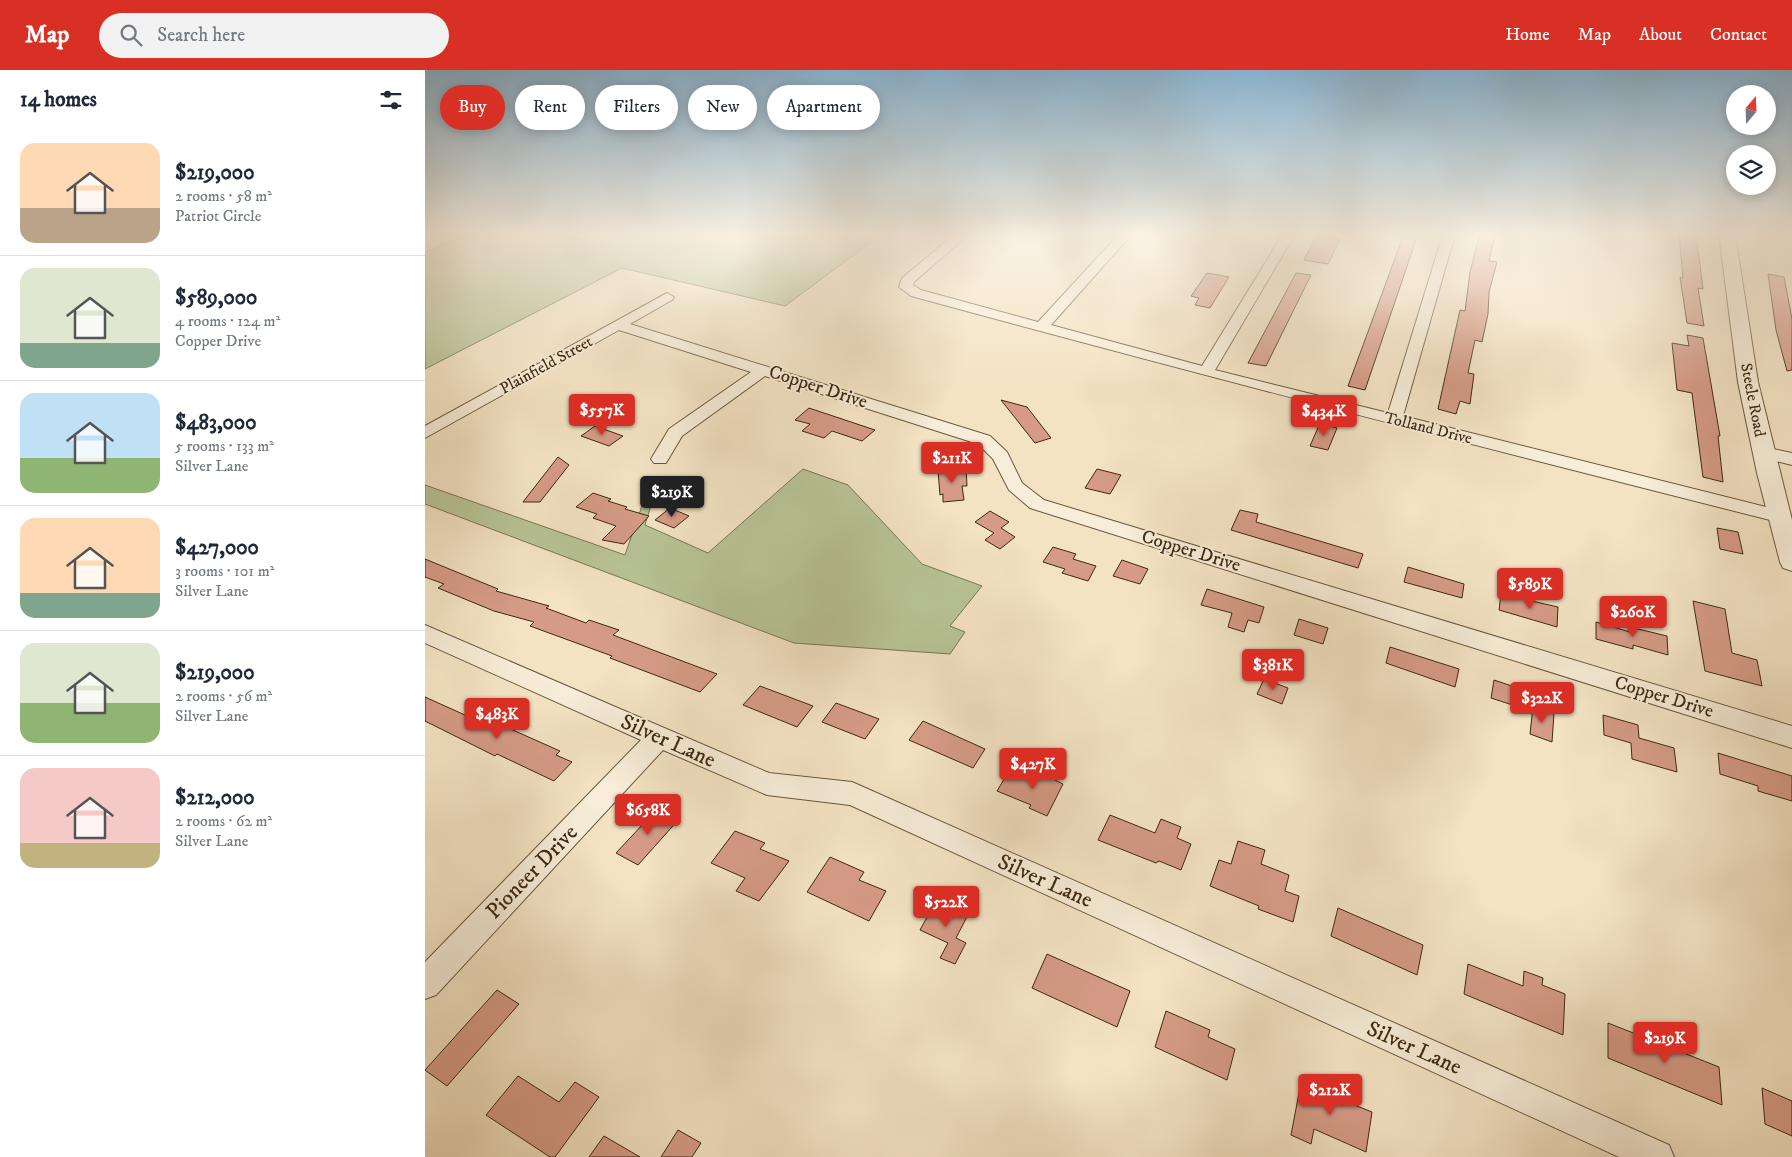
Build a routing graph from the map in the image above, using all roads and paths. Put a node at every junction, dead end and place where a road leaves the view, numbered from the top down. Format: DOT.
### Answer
graph roads {
  1 [pos="906,285"];
  2 [pos="1081,285"];
  3 [pos="1258,285"];
  4 [pos="1434,285"];
  5 [pos="1733,285"];
  6 [pos="667,298"];
  7 [pos="618,325"];
  8 [pos="1041,328"];
  9 [pos="764,370"];
  10 [pos="1206,372"];
  11 [pos="1394,420"];
  12 [pos="425,433"];
  13 [pos="1763,452"];
  14 [pos="660,459"];
  15 [pos="1792,459"];
  16 [pos="1779,516"];
  17 [pos="1792,562"];
  18 [pos="425,634"];
  19 [pos="659,737"];
  20 [pos="1792,737"];
  21 [pos="425,984"];
  22 [pos="1657,1157"];
  1 -- 8 [label="street, Tolland Drive"];
  2 -- 8 [label="street"];
  3 -- 10 [label="street"];
  4 -- 11 [label="street"];
  5 -- 13 [label="street, Steele Road"];
  6 -- 7 [label="street, Plainfield Street"];
  7 -- 9 [label="street, Copper Drive"];
  7 -- 12 [label="street, Plainfield Street"];
  8 -- 10 [label="street, Tolland Drive"];
  9 -- 14 [label="street"];
  9 -- 20 [label="street, Copper Drive"];
  10 -- 11 [label="street, Tolland Drive"];
  11 -- 16 [label="street, Tolland Drive"];
  13 -- 15 [label="street"];
  13 -- 16 [label="street, Steele Road"];
  16 -- 17 [label="street, Steele Road"];
  18 -- 19 [label="street, Silver Lane"];
  19 -- 21 [label="street, Pioneer Drive"];
  19 -- 22 [label="street, Silver Lane"];
}
